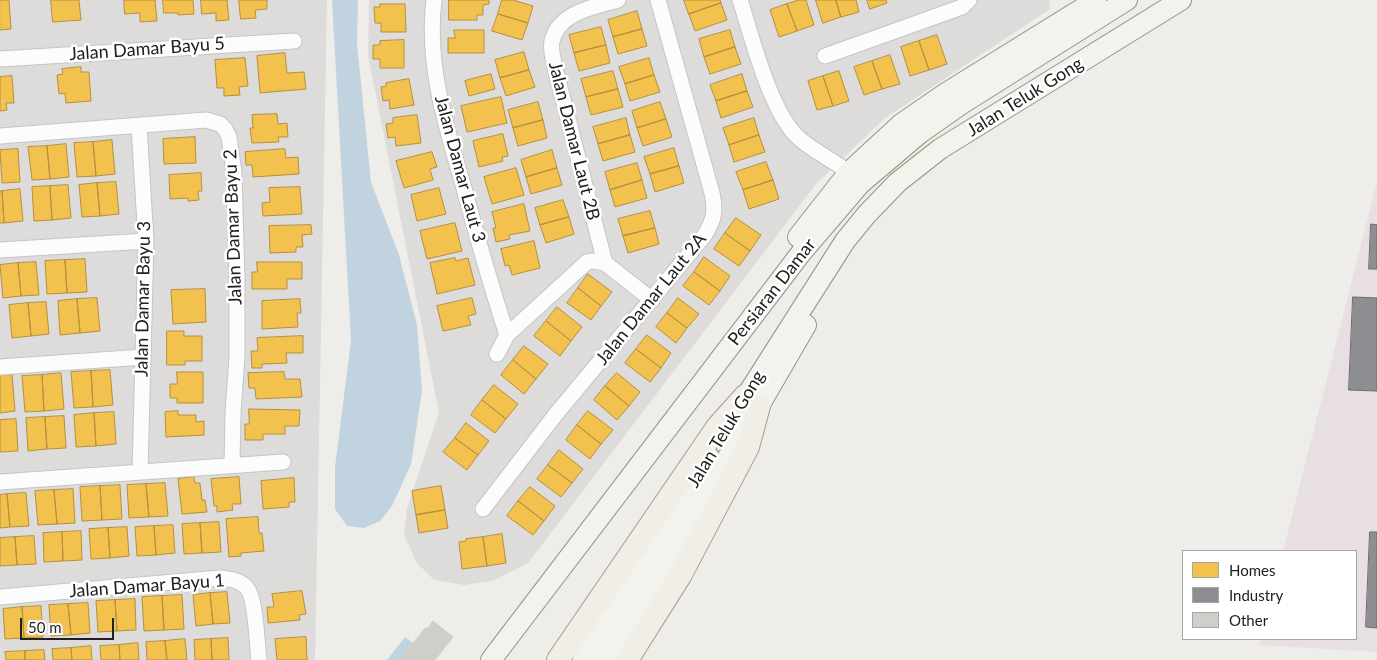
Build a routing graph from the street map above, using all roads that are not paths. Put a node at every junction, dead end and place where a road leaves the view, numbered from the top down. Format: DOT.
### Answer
graph roads {
  1 [pos="434,0"];
  2 [pos="618,0"];
  3 [pos="658,0"];
  4 [pos="740,0"];
  5 [pos="969,0"];
  6 [pos="1096,0"];
  7 [pos="1127,0"];
  8 [pos="1181,0"];
  9 [pos="294,41"];
  10 [pos="825,56"];
  11 [pos="0,58"];
  12 [pos="139,126"];
  13 [pos="0,136"];
  14 [pos="855,178"];
  15 [pos="146,242"];
  16 [pos="0,250"];
  17 [pos="605,263"];
  18 [pos="652,300"];
  19 [pos="506,335"];
  20 [pos="497,354"];
  21 [pos="143,357"];
  22 [pos="0,367"];
  23 [pos="752,401"];
  24 [pos="282,462"];
  25 [pos="232,465"];
  26 [pos="140,472"];
  27 [pos="0,482"];
  28 [pos="483,509"];
  29 [pos="635,595"];
  30 [pos="0,597"];
  31 [pos="259,660"];
  32 [pos="475,660"];
  33 [pos="491,660"];
  34 [pos="558,660"];
  35 [pos="583,660"];
  36 [pos="605,660"];
  37 [pos="627,660"];
  1 -- 19 [label="street, Jalan Damar Laut 3"];
  2 -- 17 [label="street, Jalan Damar Laut 2B"];
  3 -- 18 [label="street, Jalan Damar Laut 2A"];
  4 -- 14 [label="street"];
  5 -- 10 [label="street"];
  6 -- 14 [label="street, Persiaran Damar"];
  7 -- 14 [label="street, Persiaran Damar"];
  8 -- 23 [label="street, Jalan Teluk Gong"];
  9 -- 11 [label="street, Jalan Damar Bayu 5"];
  12 -- 13 [label="street, Jalan Damar Bayu 2"];
  12 -- 15 [label="street, Jalan Damar Bayu 3"];
  12 -- 25 [label="street, Jalan Damar Bayu 2"];
  14 -- 32 [label="street, Persiaran Damar"];
  14 -- 33 [label="street, Persiaran Damar"];
  15 -- 16 [label="street"];
  15 -- 21 [label="street, Jalan Damar Bayu 3"];
  17 -- 18 [label="street"];
  17 -- 19 [label="street"];
  18 -- 28 [label="street, Jalan Damar Laut 2A"];
  19 -- 20 [label="street"];
  21 -- 22 [label="street"];
  21 -- 26 [label="street, Jalan Damar Bayu 3"];
  23 -- 29 [label="street, Jalan Teluk Gong"];
  23 -- 34 [label="main road"];
  23 -- 37 [label="main road"];
  24 -- 25 [label="street"];
  25 -- 26 [label="street"];
  26 -- 27 [label="street"];
  29 -- 35 [label="street, Jalan Teluk Gong"];
  29 -- 36 [label="street, Jalan Teluk Gong"];
  30 -- 31 [label="street, Jalan Damar Bayu 1"];
}
